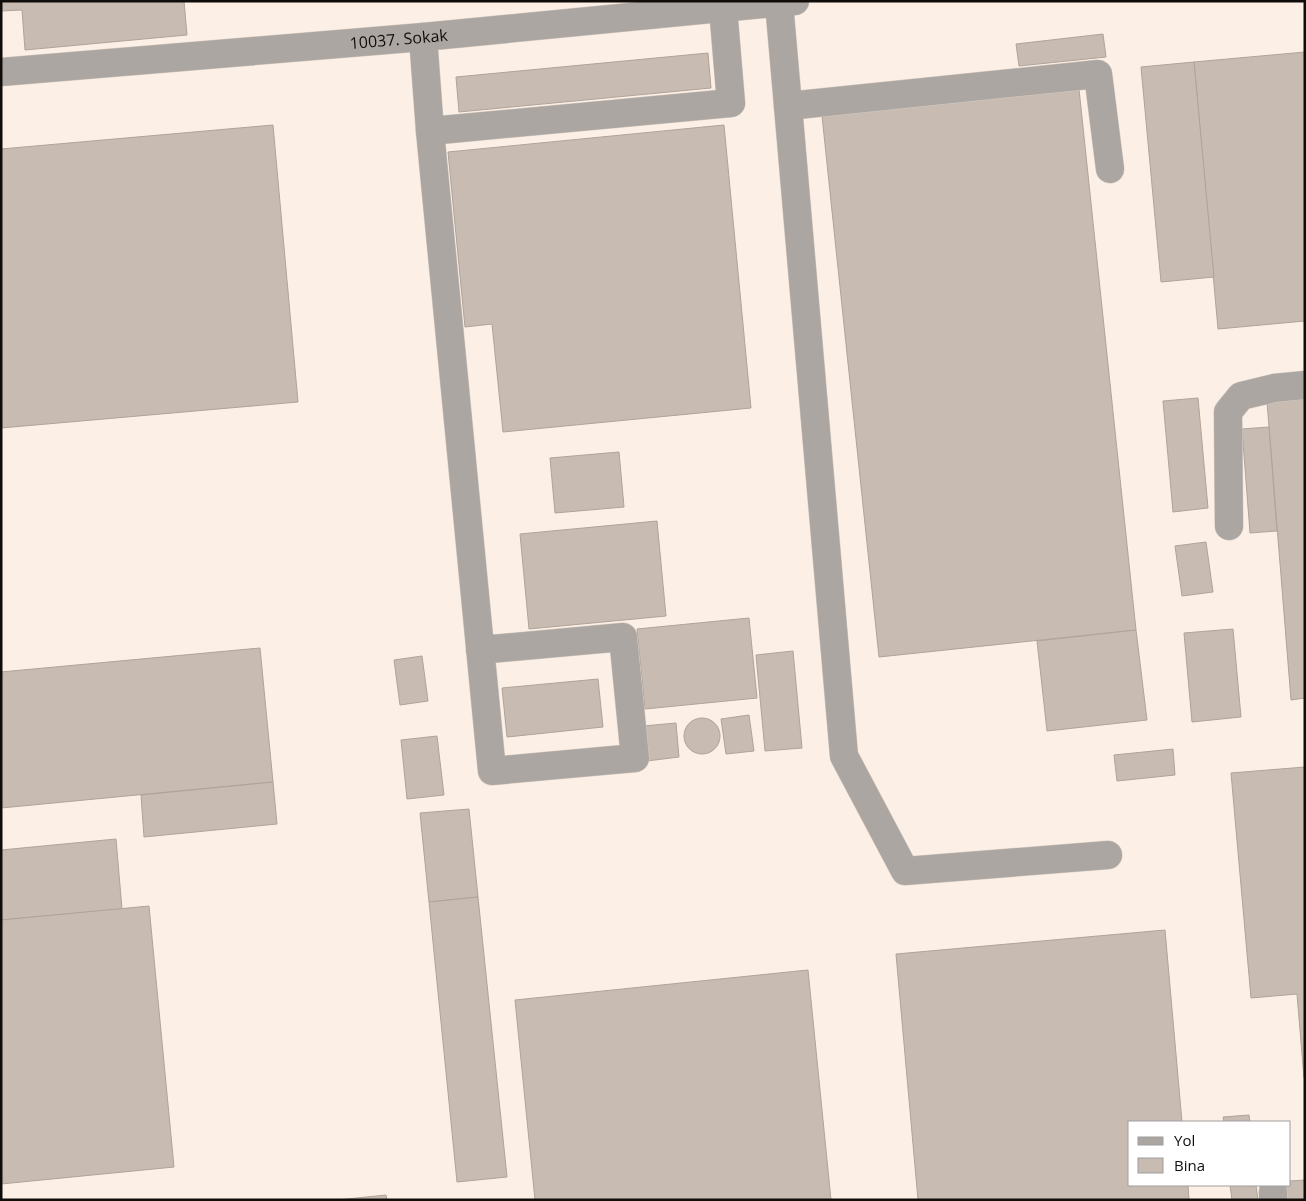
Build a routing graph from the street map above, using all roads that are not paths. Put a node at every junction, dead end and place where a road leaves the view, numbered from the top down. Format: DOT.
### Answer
graph roads {
  1 [pos="787,2"];
  2 [pos="723,8"];
  3 [pos="423,37"];
  4 [pos="1,72"];
  5 [pos="788,106"];
  6 [pos="430,132"];
  7 [pos="1110,169"];
  8 [pos="1305,385"];
  9 [pos="1229,526"];
  10 [pos="480,650"];
  11 [pos="1108,855"];
  1 -- 2 [label="street, 10037. Sokak"];
  1 -- 5 [label="street"];
  2 -- 3 [label="street, 10037. Sokak"];
  2 -- 6 [label="street"];
  3 -- 4 [label="street, 10037. Sokak"];
  3 -- 6 [label="street"];
  5 -- 7 [label="street"];
  5 -- 11 [label="street"];
  6 -- 10 [label="street"];
  8 -- 9 [label="street"];
  10 -- 10 [label="street"];
}
